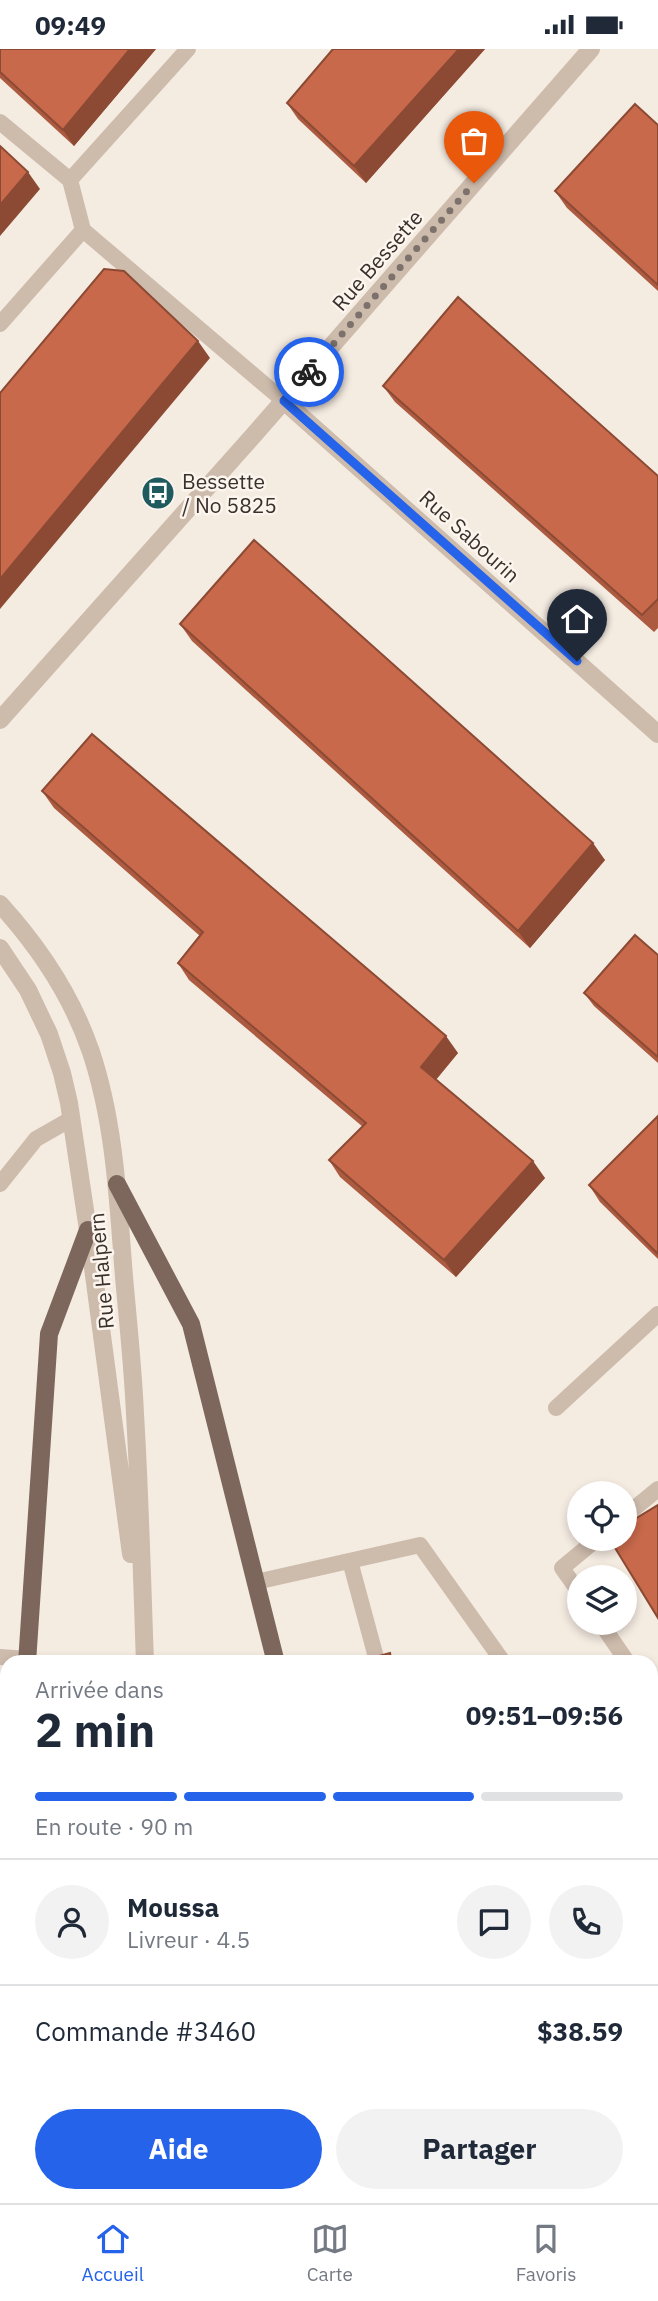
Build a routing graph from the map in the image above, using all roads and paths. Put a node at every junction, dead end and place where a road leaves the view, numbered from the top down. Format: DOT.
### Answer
graph roads {
  1 [pos="188,49"];
  2 [pos="591,49"];
  3 [pos="0,122"];
  4 [pos="70,180"];
  5 [pos="83,230"];
  6 [pos="0,324"];
  7 [pos="284,401"];
  8 [pos="0,720"];
  9 [pos="658,734"];
  10 [pos="0,904"];
  11 [pos="0,948"];
  12 [pos="71,1119"];
  13 [pos="0,1184"];
  14 [pos="117,1184"];
  15 [pos="88,1230"];
  16 [pos="658,1314"];
  17 [pos="556,1409"];
  18 [pos="658,1489"];
  19 [pos="637,1506"];
  20 [pos="582,1551"];
  21 [pos="350,1561"];
  22 [pos="567,1574"];
  23 [pos="256,1582"];
  24 [pos="609,1635"];
  25 [pos="27,1655"];
  26 [pos="144,1655"];
  27 [pos="145,1655"];
  28 [pos="274,1655"];
  29 [pos="375,1655"];
  30 [pos="498,1655"];
  31 [pos="623,1655"];
  1 -- 4 [label="lane"];
  2 -- 7 [label="street, Rue Bessette"];
  3 -- 4 [label="lane"];
  4 -- 5 [label="lane"];
  5 -- 6 [label="lane"];
  5 -- 7 [label="lane"];
  7 -- 8 [label="street, Rue Bessette"];
  7 -- 9 [label="street, Rue Sabourin"];
  10 -- 14 [label="street, Rue Halpern"];
  11 -- 12 [label="street, Rue Halpern"];
  12 -- 13 [label="lane"];
  12 -- 15 [label="street, Rue Halpern"];
  14 -- 23 [label="main road"];
  14 -- 27 [label="street, Rue Halpern"];
  15 -- 25 [label="main road"];
  15 -- 26 [label="street, Rue Halpern"];
  16 -- 17 [label="lane"];
  18 -- 19 [label="lane"];
  20 -- 22 [label="lane"];
  21 -- 23 [label="lane"];
  21 -- 29 [label="lane"];
  21 -- 30 [label="lane"];
  23 -- 28 [label="main road"];
  24 -- 31 [label="lane"];
}
